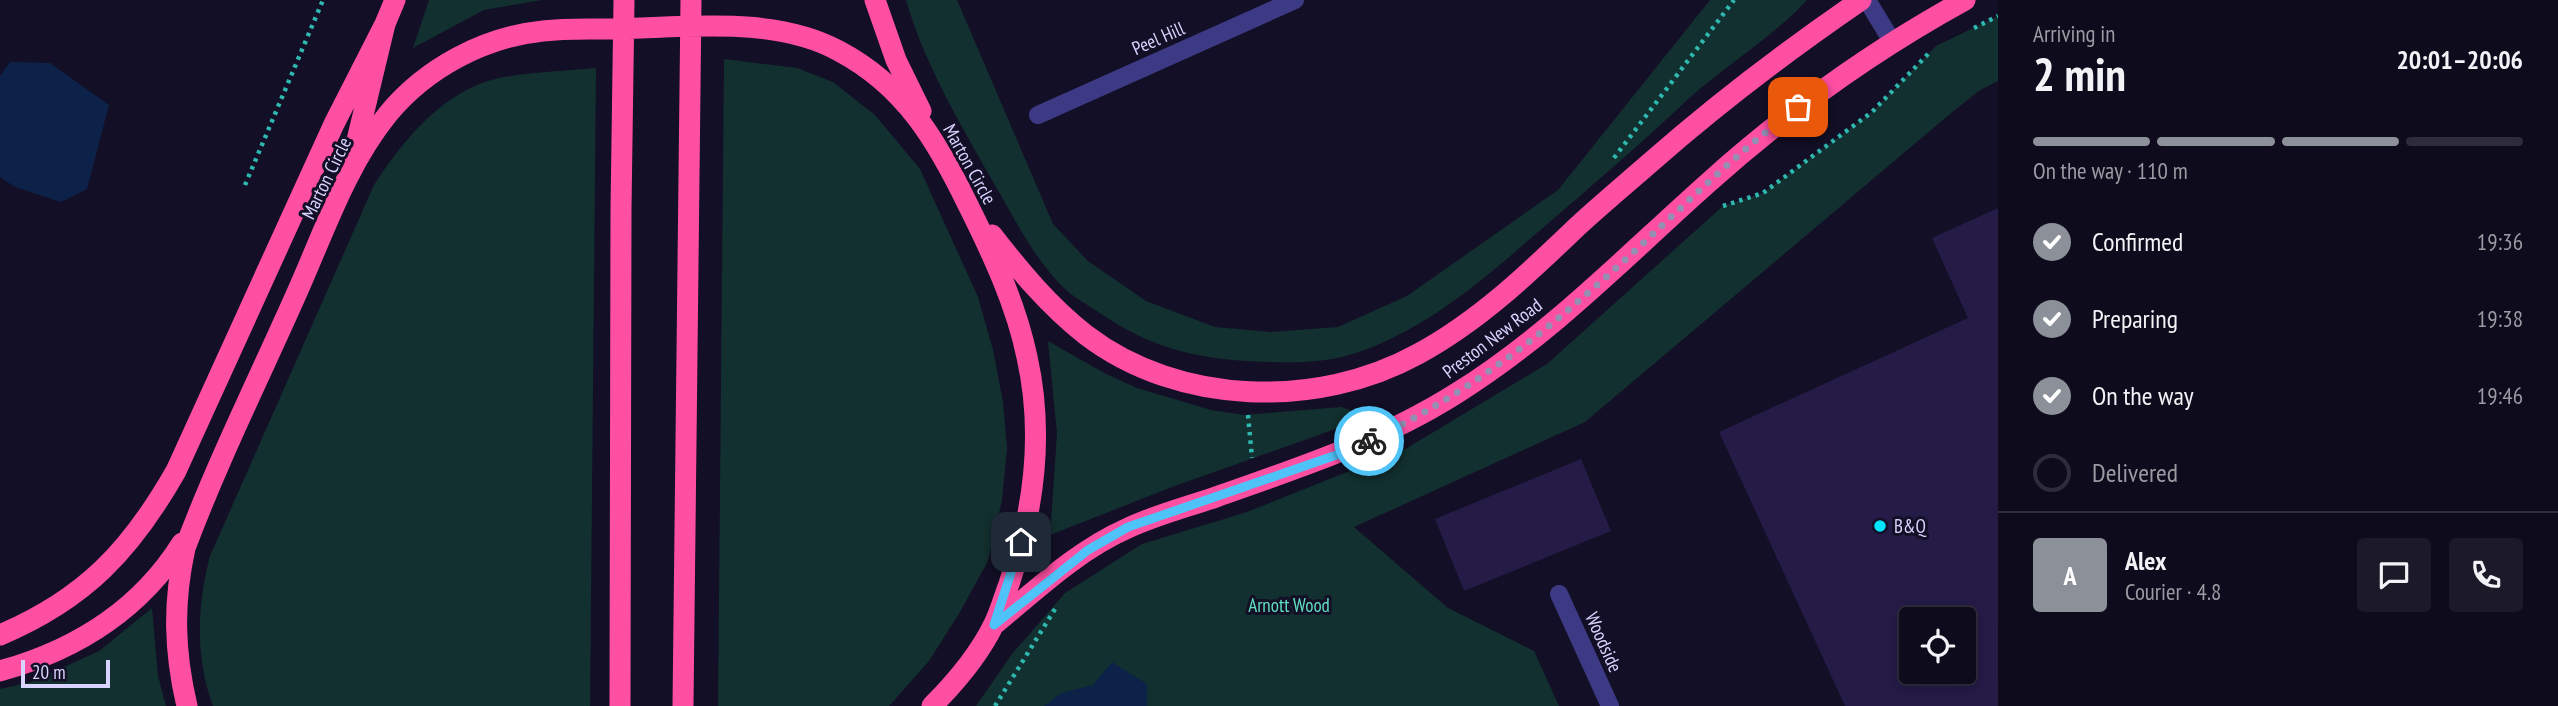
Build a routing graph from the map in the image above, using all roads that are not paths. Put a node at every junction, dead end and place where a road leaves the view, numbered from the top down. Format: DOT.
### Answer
graph roads {
  1 [pos="395,0"];
  2 [pos="624,0"];
  3 [pos="691,0"];
  4 [pos="875,0"];
  5 [pos="1295,0"];
  6 [pos="1861,0"];
  7 [pos="1867,0"];
  8 [pos="1965,0"];
  9 [pos="386,24"];
  10 [pos="1893,43"];
  11 [pos="1038,115"];
  12 [pos="941,149"];
  13 [pos="348,177"];
  14 [pos="969,206"];
  15 [pos="196,520"];
  16 [pos="1559,594"];
  17 [pos="994,625"];
  18 [pos="0,635"];
  19 [pos="0,671"];
  20 [pos="187,706"];
  21 [pos="620,706"];
  22 [pos="682,706"];
  23 [pos="932,706"];
  24 [pos="1610,706"];
  1 -- 9 [label="highway"];
  2 -- 21 [label="highway"];
  3 -- 22 [label="highway"];
  4 -- 12 [label="highway"];
  5 -- 11 [label="street, Peel Hill"];
  6 -- 14 [label="highway, Preston New Road"];
  7 -- 10 [label="street"];
  8 -- 10 [label="highway, Preston New Road"];
  9 -- 13 [label="highway"];
  9 -- 18 [label="highway"];
  10 -- 17 [label="highway, Preston New Road"];
  12 -- 13 [label="highway, Marton Circle"];
  12 -- 14 [label="highway, Marton Circle"];
  13 -- 15 [label="highway, Marton Circle"];
  14 -- 17 [label="highway, Marton Circle"];
  15 -- 19 [label="highway"];
  15 -- 20 [label="highway, Marton Circle"];
  16 -- 24 [label="street, Woodside"];
  17 -- 23 [label="highway, Marton Circle"];
}
